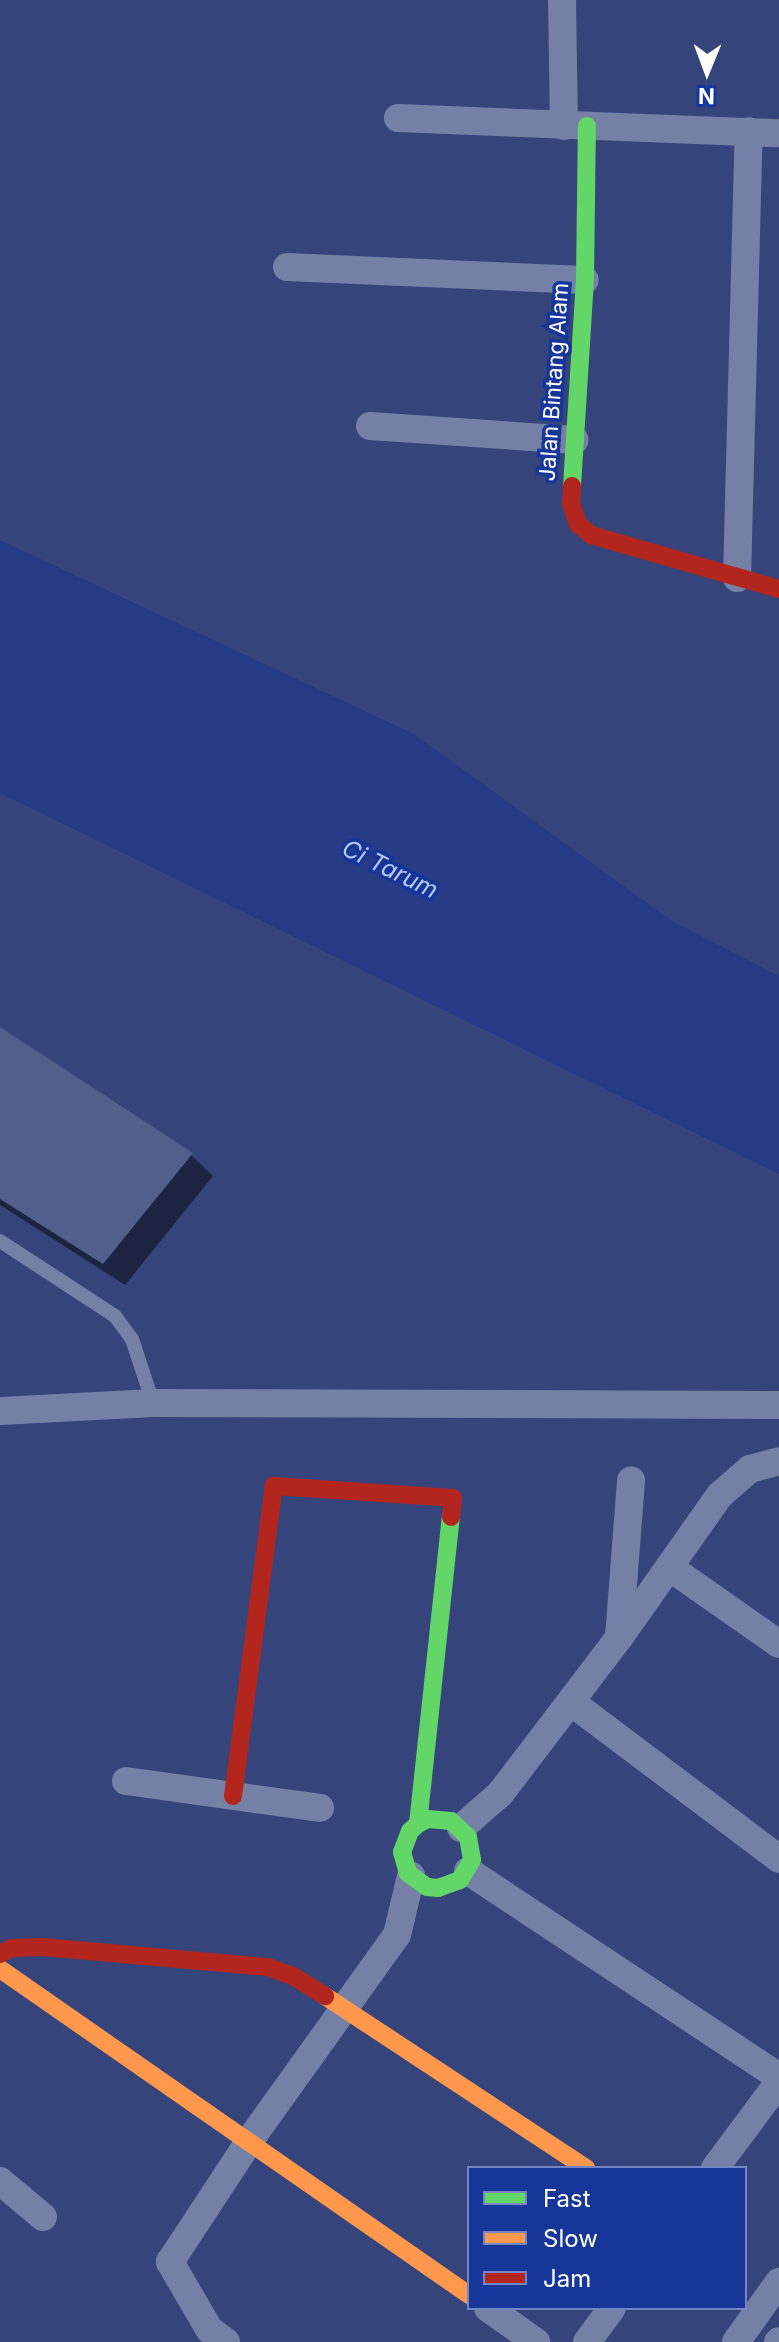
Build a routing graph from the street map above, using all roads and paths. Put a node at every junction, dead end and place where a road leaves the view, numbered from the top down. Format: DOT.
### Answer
graph roads {
  1 [pos="562,0"];
  2 [pos="398,118"];
  3 [pos="575,126"];
  4 [pos="749,131"];
  5 [pos="779,133"];
  6 [pos="287,267"];
  7 [pos="585,280"];
  8 [pos="370,426"];
  9 [pos="575,440"];
  10 [pos="737,578"];
  11 [pos="779,589"];
  12 [pos="0,1241"];
  13 [pos="153,1403"];
  14 [pos="779,1405"];
  15 [pos="0,1411"];
  16 [pos="779,1461"];
  17 [pos="631,1480"];
  18 [pos="669,1567"];
  19 [pos="619,1638"];
  20 [pos="779,1644"];
  21 [pos="571,1702"];
  22 [pos="126,1781"];
  23 [pos="233,1796"];
  24 [pos="320,1808"];
  25 [pos="418,1824"];
  26 [pos="461,1828"];
  27 [pos="779,1859"];
  28 [pos="468,1871"];
  29 [pos="411,1876"];
  30 [pos="438,1888"];
  31 [pos="397,1935"];
  32 [pos="0,1954"];
  33 [pos="0,1969"];
  34 [pos="346,2009"];
  35 [pos="779,2080"];
  36 [pos="250,2140"];
  37 [pos="583,2166"];
  38 [pos="716,2166"];
  39 [pos="0,2181"];
  40 [pos="43,2217"];
  41 [pos="779,2282"];
  42 [pos="467,2294"];
  43 [pos="491,2310"];
  44 [pos="611,2310"];
  45 [pos="226,2342"];
  46 [pos="536,2342"];
  47 [pos="587,2342"];
  48 [pos="736,2342"];
  1 -- 3 [label="street"];
  2 -- 3 [label="street"];
  3 -- 4 [label="street"];
  3 -- 7 [label="street, Jalan Bintang Alam"];
  4 -- 5 [label="street"];
  4 -- 10 [label="street"];
  6 -- 7 [label="street"];
  7 -- 9 [label="street, Jalan Bintang Alam"];
  8 -- 9 [label="street"];
  9 -- 10 [label="street, Jalan Bintang Alam"];
  10 -- 11 [label="street, Jalan Bintang Alam"];
  12 -- 13 [label="lane"];
  13 -- 14 [label="street"];
  13 -- 15 [label="street"];
  16 -- 18 [label="street"];
  17 -- 19 [label="street"];
  18 -- 19 [label="street"];
  18 -- 20 [label="street"];
  19 -- 21 [label="street"];
  21 -- 26 [label="street"];
  21 -- 27 [label="street"];
  22 -- 23 [label="street"];
  23 -- 24 [label="street"];
  23 -- 25 [label="street"];
  25 -- 26 [label="street"];
  25 -- 29 [label="street"];
  26 -- 28 [label="street"];
  28 -- 30 [label="street"];
  28 -- 35 [label="street"];
  29 -- 30 [label="street"];
  29 -- 31 [label="street"];
  30 -- 31 [label="street"];
  31 -- 34 [label="street"];
  32 -- 34 [label="street"];
  33 -- 36 [label="street"];
  34 -- 36 [label="street"];
  34 -- 37 [label="street"];
  35 -- 38 [label="street"];
  36 -- 42 [label="street"];
  36 -- 45 [label="street"];
  39 -- 40 [label="street"];
  41 -- 48 [label="street"];
  43 -- 46 [label="street"];
  44 -- 47 [label="street"];
}
